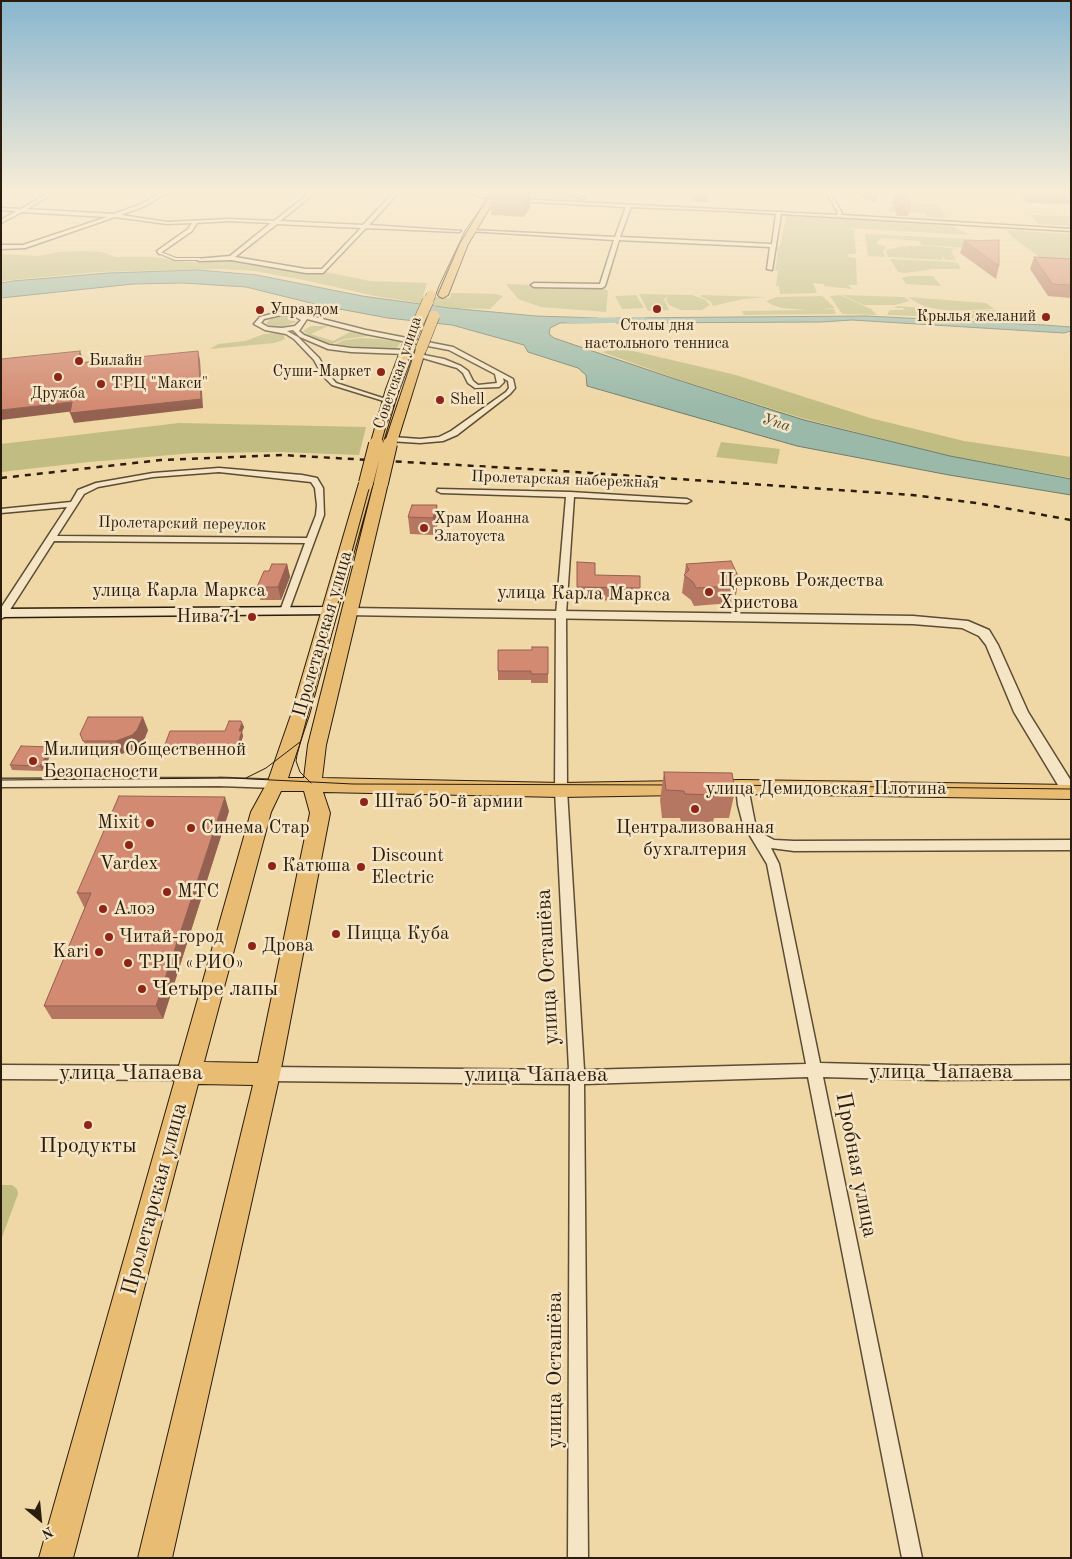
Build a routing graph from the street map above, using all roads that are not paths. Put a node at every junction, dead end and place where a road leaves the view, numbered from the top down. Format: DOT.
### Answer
graph roads {
  1 [pos="258,263"];
  2 [pos="331,263"];
  3 [pos="457,263"];
  4 [pos="609,263"];
  5 [pos="771,263"];
  6 [pos="770,270"];
  7 [pos="534,285"];
  8 [pos="432,290"];
  9 [pos="300,316"];
  10 [pos="331,323"];
  11 [pos="298,326"];
  12 [pos="276,330"];
  13 [pos="406,350"];
  14 [pos="420,352"];
  15 [pos="498,373"];
  16 [pos="389,401"];
  17 [pos="392,441"];
  18 [pos="381,483"];
  19 [pos="366,484"];
  20 [pos="442,491"];
  21 [pos="570,494"];
  22 [pos="687,501"];
  23 [pos="74,504"];
  24 [pos="1,512"];
  25 [pos="52,538"];
  26 [pos="311,541"];
  27 [pos="285,611"];
  28 [pos="329,611"];
  29 [pos="349,612"];
  30 [pos="2,614"];
  31 [pos="561,614"];
  32 [pos="1,783"];
  33 [pos="276,784"];
  34 [pos="312,785"];
  35 [pos="742,787"];
  36 [pos="561,790"];
  37 [pos="1070,792"];
  38 [pos="756,835"];
  39 [pos="1071,845"];
  40 [pos="815,1070"];
  41 [pos="1,1072"];
  42 [pos="1071,1072"];
  43 [pos="190,1073"];
  44 [pos="268,1074"];
  45 [pos="577,1077"];
  46 [pos="56,1558"];
  47 [pos="155,1558"];
  48 [pos="578,1558"];
  49 [pos="912,1558"];
  1 -- 2 [label="street"];
  3 -- 14 [label="main road, Советская улица, bridge"];
  4 -- 7 [label="street"];
  5 -- 6 [label="street"];
  8 -- 13 [label="main road, Советская улица, bridge"];
  9 -- 10 [label="street"];
  9 -- 11 [label="street"];
  9 -- 12 [label="street"];
  10 -- 11 [label="street"];
  10 -- 15 [label="street"];
  11 -- 12 [label="street"];
  11 -- 13 [label="street"];
  12 -- 16 [label="street"];
  13 -- 16 [label="main road, Советская улица"];
  14 -- 15 [label="street"];
  14 -- 17 [label="main road, Советская улица"];
  15 -- 17 [label="street"];
  16 -- 19 [label="main road, Советская улица, bridge"];
  17 -- 18 [label="main road, Советская улица, bridge"];
  18 -- 29 [label="main road, Пролетарская улица"];
  19 -- 28 [label="main road, Пролетарская улица"];
  20 -- 21 [label="street, Пролетарская набережная"];
  21 -- 22 [label="street, Пролетарская набережная"];
  21 -- 31 [label="street, улица Осташёва"];
  23 -- 24 [label="street"];
  23 -- 25 [label="street"];
  23 -- 26 [label="street, Пролетарская улица"];
  25 -- 26 [label="street, Пролетарский переулок"];
  25 -- 30 [label="street"];
  26 -- 27 [label="street, Пролетарская улица"];
  27 -- 28 [label="main road, улица Карла Маркса"];
  27 -- 30 [label="main road, улица Карла Маркса"];
  28 -- 29 [label="main road, улица Карла Маркса"];
  28 -- 33 [label="main road, Пролетарская улица"];
  29 -- 31 [label="street, улица Карла Маркса"];
  29 -- 34 [label="main road, Пролетарская улица"];
  31 -- 36 [label="street, улица Осташёва"];
  31 -- 37 [label="street, улица Карла Маркса"];
  32 -- 33 [label="street"];
  33 -- 34 [label="main road"];
  33 -- 43 [label="main road, Пролетарская улица"];
  34 -- 36 [label="main road, улица Демидовская Плотина"];
  34 -- 44 [label="main road, Пролетарская улица"];
  35 -- 36 [label="main road, улица Демидовская Плотина"];
  35 -- 37 [label="main road, улица Демидовская Плотина"];
  35 -- 38 [label="street, Пробная улица"];
  36 -- 45 [label="street, улица Осташёва"];
  38 -- 39 [label="street"];
  38 -- 40 [label="street, Пробная улица"];
  40 -- 42 [label="street, улица Чапаева"];
  40 -- 45 [label="street, улица Чапаева"];
  40 -- 49 [label="street, Пробная улица"];
  41 -- 43 [label="street, улица Чапаева"];
  43 -- 44 [label="main road, улица Чапаева"];
  43 -- 46 [label="main road, Пролетарская улица"];
  44 -- 45 [label="street, улица Чапаева"];
  44 -- 47 [label="main road, Пролетарская улица"];
  45 -- 48 [label="street, улица Осташёва"];
}
